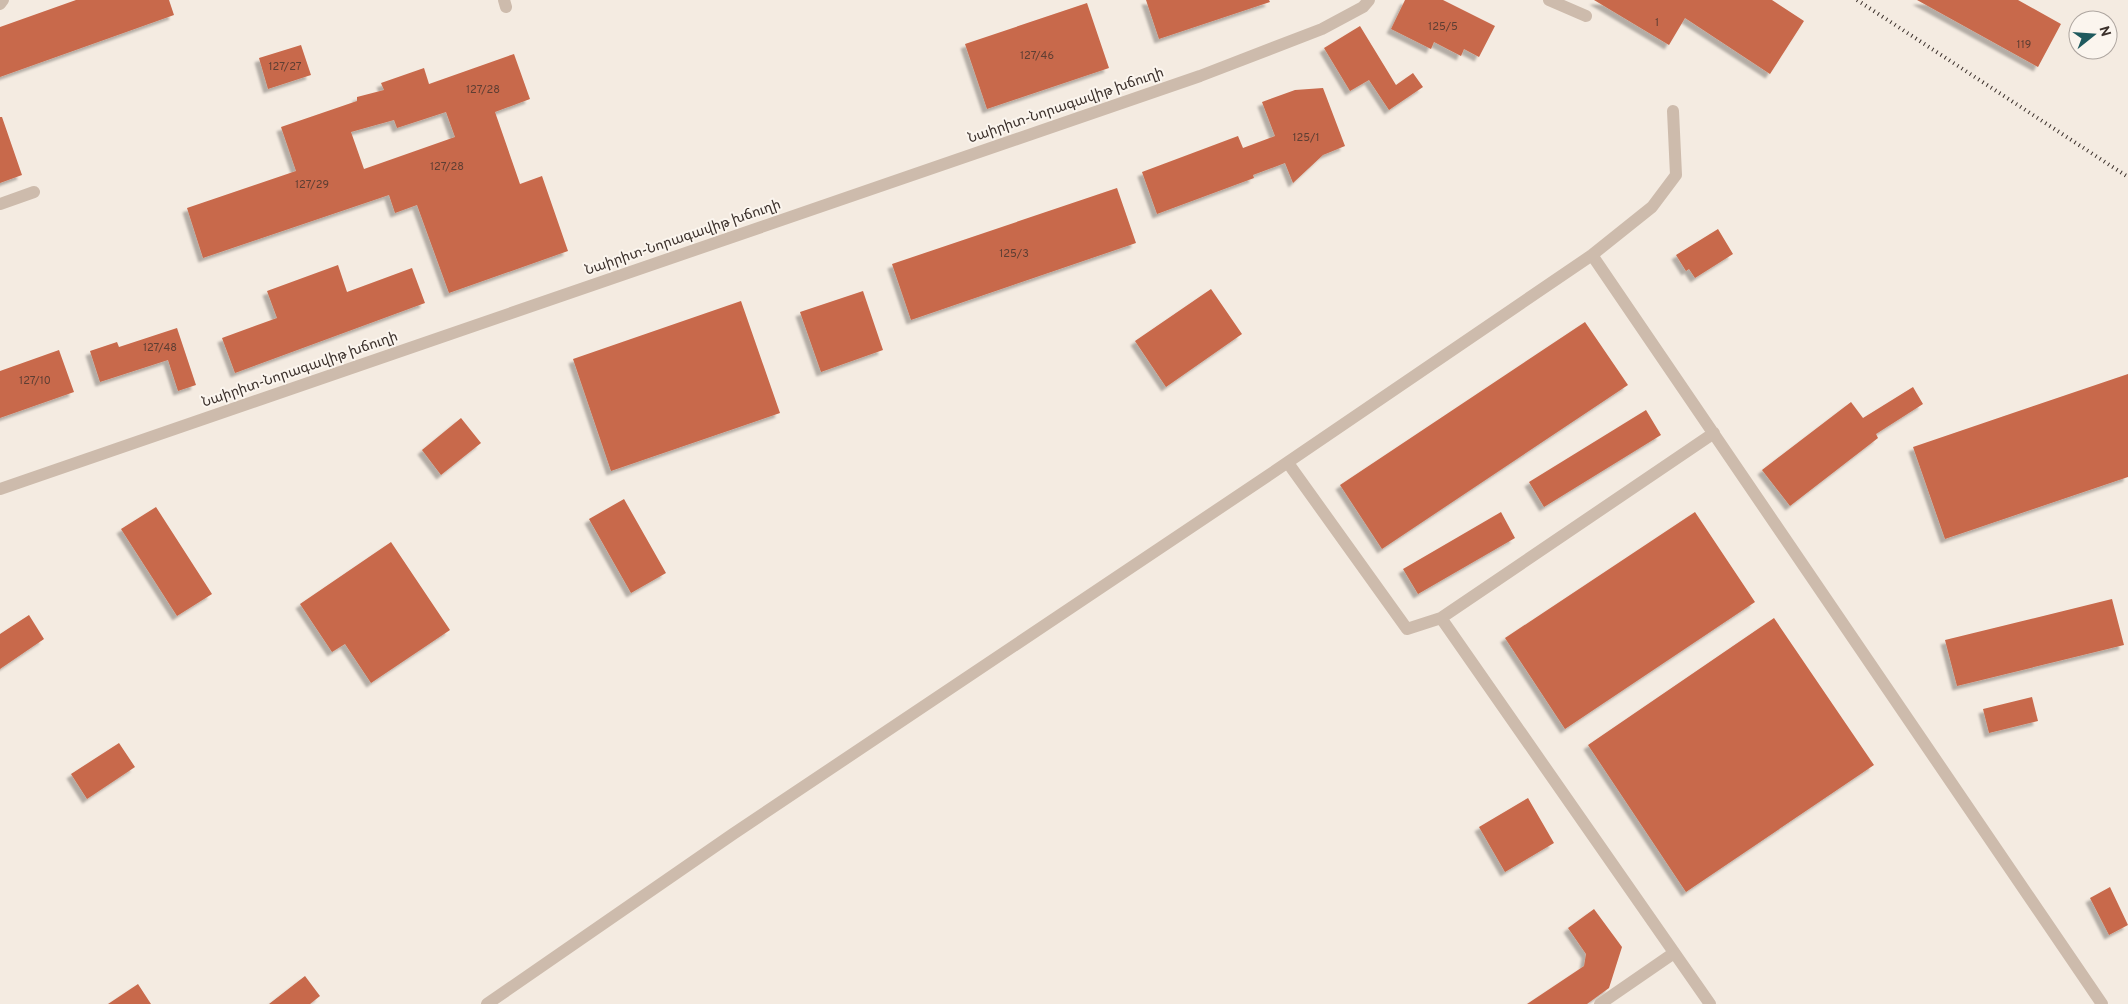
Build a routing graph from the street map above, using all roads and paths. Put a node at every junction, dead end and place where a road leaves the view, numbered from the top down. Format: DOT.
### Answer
graph roads {
  1 [pos="3,0"];
  2 [pos="1369,0"];
  3 [pos="1549,0"];
  4 [pos="0,4"];
  5 [pos="1586,16"];
  6 [pos="1672,111"];
  7 [pos="34,192"];
  8 [pos="0,204"];
  9 [pos="1592,255"];
  10 [pos="1714,433"];
  11 [pos="1288,463"];
  12 [pos="0,489"];
  13 [pos="1441,618"];
  14 [pos="1674,953"];
  15 [pos="487,1004"];
  16 [pos="1600,1004"];
  17 [pos="1710,1004"];
  18 [pos="2102,1004"];
  1 -- 4 [label="street"];
  2 -- 12 [label="street, Նաիրիտ-Նորագավիթ խճուղի"];
  3 -- 5 [label="street"];
  6 -- 9 [label="street"];
  7 -- 8 [label="street"];
  9 -- 10 [label="street"];
  9 -- 11 [label="street"];
  10 -- 13 [label="street"];
  10 -- 18 [label="street"];
  11 -- 13 [label="street"];
  11 -- 15 [label="street"];
  13 -- 14 [label="street"];
  14 -- 16 [label="street"];
  14 -- 17 [label="street"];
}
